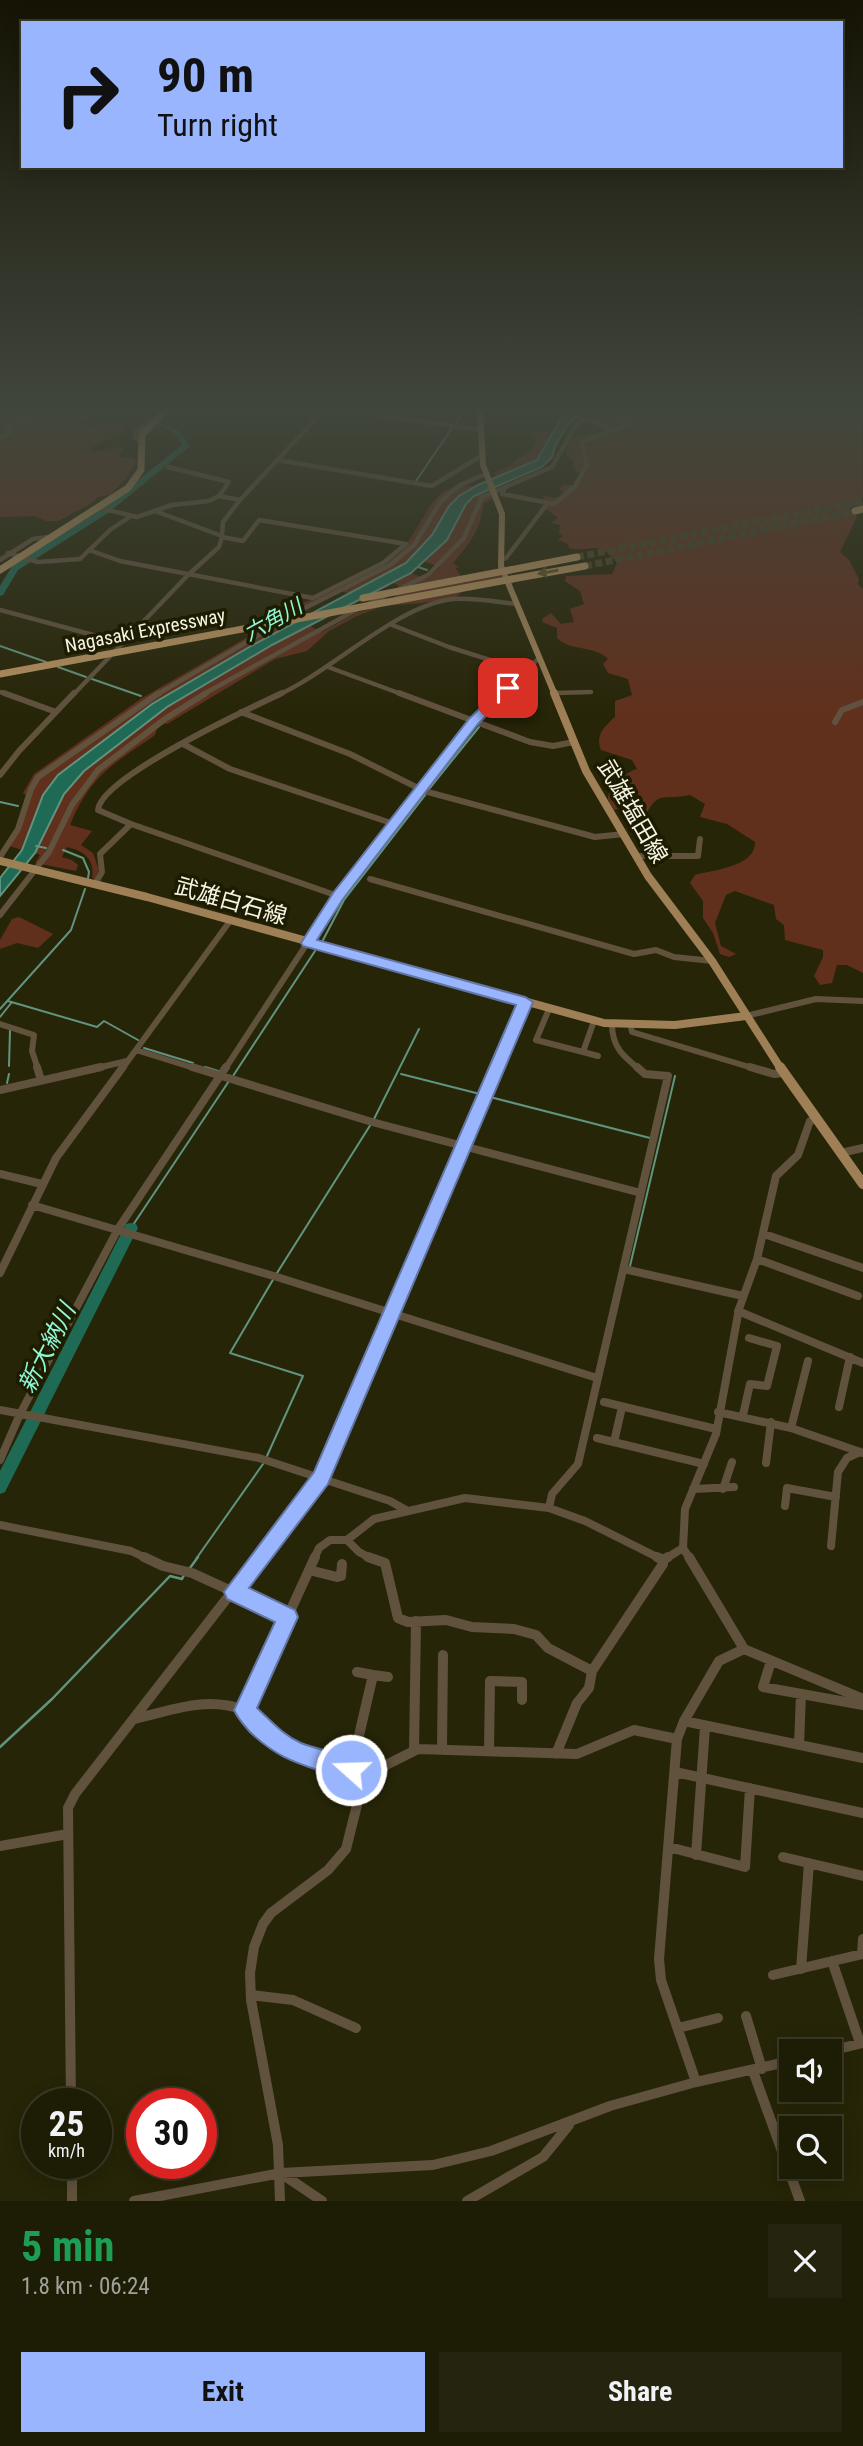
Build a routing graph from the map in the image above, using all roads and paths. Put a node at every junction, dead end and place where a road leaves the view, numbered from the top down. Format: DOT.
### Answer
graph roads {
  1 [pos="96,512"];
  2 [pos="114,512"];
  3 [pos="153,512"];
  4 [pos="157,512"];
  5 [pos="231,512"];
  6 [pos="434,512"];
  7 [pos="474,512"];
  8 [pos="501,512"];
  9 [pos="541,512"];
  10 [pos="131,516"];
  11 [pos="55,536"];
  12 [pos="222,537"];
  13 [pos="89,550"];
  14 [pos="8,554"];
  15 [pos="501,556"];
  16 [pos="577,557"];
  17 [pos="22,558"];
  18 [pos="0,560"];
  19 [pos="585,566"];
  20 [pos="0,570"];
  21 [pos="511,574"];
  22 [pos="188,575"];
  23 [pos="517,604"];
  24 [pos="0,610"];
  25 [pos="392,625"];
  26 [pos="123,643"];
  27 [pos="539,658"];
  28 [pos="328,667"];
  29 [pos="0,671"];
  30 [pos="525,671"];
  31 [pos="0,692"];
  32 [pos="592,692"];
  33 [pos="554,693"];
  34 [pos="863,702"];
  35 [pos="56,712"];
  36 [pos="241,712"];
  37 [pos="474,722"];
  38 [pos="835,722"];
  39 [pos="574,742"];
  40 [pos="183,744"];
  41 [pos="0,775"];
  42 [pos="425,791"];
  43 [pos="131,824"];
  44 [pos="394,824"];
  45 [pos="624,834"];
  46 [pos="700,839"];
  47 [pos="637,856"];
  48 [pos="0,860"];
  49 [pos="35,870"];
  50 [pos="370,879"];
  51 [pos="95,884"];
  52 [pos="338,896"];
  53 [pos="0,915"];
  54 [pos="230,921"];
  55 [pos="308,943"];
  56 [pos="712,961"];
  57 [pos="863,1001"];
  58 [pos="525,1002"];
  59 [pos="549,1009"];
  60 [pos="746,1016"];
  61 [pos="594,1021"];
  62 [pos="0,1024"];
  63 [pos="612,1024"];
  64 [pos="631,1027"];
  65 [pos="136,1049"];
  66 [pos="583,1052"];
  67 [pos="598,1056"];
  68 [pos="128,1061"];
  69 [pos="785,1073"];
  70 [pos="227,1077"];
  71 [pos="41,1080"];
  72 [pos="0,1090"];
  73 [pos="816,1119"];
  74 [pos="463,1146"];
  75 [pos="863,1148"];
  76 [pos="841,1153"];
  77 [pos="0,1174"];
  78 [pos="863,1184"];
  79 [pos="42,1185"];
  80 [pos="641,1193"];
  81 [pos="32,1205"];
  82 [pos="125,1231"];
  83 [pos="764,1234"];
  84 [pos="757,1259"];
  85 [pos="863,1268"];
  86 [pos="624,1269"];
  87 [pos="0,1273"];
  88 [pos="743,1296"];
  89 [pos="858,1296"];
  90 [pos="738,1311"];
  91 [pos="393,1314"];
  92 [pos="749,1338"];
  93 [pos="850,1357"];
  94 [pos="808,1361"];
  95 [pos="863,1363"];
  96 [pos="597,1378"];
  97 [pos="604,1402"];
  98 [pos="622,1406"];
  99 [pos="839,1408"];
  100 [pos="0,1410"];
  101 [pos="718,1412"];
  102 [pos="24,1414"];
  103 [pos="743,1415"];
  104 [pos="771,1422"];
  105 [pos="791,1428"];
  106 [pos="716,1429"];
  107 [pos="597,1438"];
  108 [pos="614,1442"];
  109 [pos="862,1452"];
  110 [pos="0,1460"];
  111 [pos="732,1462"];
  112 [pos="766,1463"];
  113 [pos="705,1464"];
  114 [pos="321,1478"];
  115 [pos="734,1487"];
  116 [pos="693,1489"];
  117 [pos="723,1489"];
  118 [pos="836,1497"];
  119 [pos="785,1506"];
  120 [pos="549,1508"];
  121 [pos="406,1510"];
  122 [pos="0,1525"];
  123 [pos="347,1540"];
  124 [pos="831,1546"];
  125 [pos="683,1548"];
  126 [pos="663,1560"];
  127 [pos="342,1564"];
  128 [pos="309,1570"];
  129 [pos="234,1592"];
  130 [pos="288,1617"];
  131 [pos="416,1621"];
  132 [pos="744,1649"];
  133 [pos="443,1655"];
  134 [pos="771,1661"];
  135 [pos="592,1671"];
  136 [pos="357,1672"];
  137 [pos="373,1675"];
  138 [pos="388,1677"];
  139 [pos="801,1694"];
  140 [pos="863,1699"];
  141 [pos="522,1700"];
  142 [pos="863,1705"];
  143 [pos="245,1710"];
  144 [pos="134,1719"];
  145 [pos="684,1721"];
  146 [pos="705,1727"];
  147 [pos="677,1739"];
  148 [pos="799,1745"];
  149 [pos="442,1750"];
  150 [pos="414,1751"];
  151 [pos="489,1751"];
  152 [pos="556,1754"];
  153 [pos="863,1758"];
  154 [pos="351,1770"];
  155 [pos="675,1772"];
  156 [pos="701,1778"];
  157 [pos="369,1780"];
  158 [pos="750,1788"];
  159 [pos="863,1813"];
  160 [pos="68,1834"];
  161 [pos="0,1846"];
  162 [pos="668,1847"];
  163 [pos="696,1854"];
  164 [pos="783,1857"];
  165 [pos="808,1863"];
  166 [pos="863,1876"];
  167 [pos="863,1939"];
  168 [pos="832,1961"];
  169 [pos="801,1969"];
  170 [pos="773,1975"];
  171 [pos="251,1995"];
  172 [pos="746,2016"];
  173 [pos="718,2018"];
  174 [pos="356,2028"];
  175 [pos="678,2028"];
  176 [pos="861,2043"];
  177 [pos="842,2048"];
  178 [pos="779,2064"];
  179 [pos="757,2070"];
  180 [pos="696,2082"];
  181 [pos="71,2088"];
  182 [pos="570,2123"];
  183 [pos="281,2174"];
  184 [pos="72,2179"];
  185 [pos="72,2201"];
  186 [pos="134,2201"];
  187 [pos="280,2201"];
  188 [pos="322,2201"];
  189 [pos="467,2201"];
  190 [pos="800,2201"];
  1 -- 11 [label="highway"];
  2 -- 10 [label="street"];
  3 -- 10 [label="street"];
  4 -- 12 [label="street"];
  5 -- 12 [label="street"];
  6 -- 48 [label="street"];
  7 -- 49 [label="street"];
  8 -- 15 [label="main road, 武雄塩田線"];
  9 -- 15 [label="street"];
  10 -- 13 [label="street"];
  11 -- 14 [label="street"];
  11 -- 17 [label="highway"];
  12 -- 22 [label="street"];
  12 -- 22 [label="street"];
  13 -- 17 [label="street"];
  13 -- 22 [label="street"];
  14 -- 17 [label="street"];
  14 -- 18 [label="street"];
  15 -- 23 [label="main road, 武雄塩田線"];
  16 -- 21 [label="highway, Nagasaki Expressway"];
  17 -- 20 [label="highway"];
  19 -- 21 [label="highway, Nagasaki Expressway, one-way"];
  21 -- 29 [label="highway, Nagasaki Expressway, bridge"];
  22 -- 26 [label="street"];
  23 -- 25 [label="street"];
  23 -- 27 [label="main road, 武雄塩田線"];
  24 -- 26 [label="street"];
  25 -- 28 [label="street"];
  25 -- 30 [label="street"];
  26 -- 35 [label="street"];
  27 -- 30 [label="street"];
  27 -- 33 [label="main road, 武雄塩田線"];
  28 -- 36 [label="street"];
  28 -- 37 [label="street"];
  30 -- 37 [label="street"];
  31 -- 35 [label="street"];
  32 -- 33 [label="street"];
  33 -- 39 [label="main road, 武雄塩田線"];
  34 -- 38 [label="street"];
  35 -- 41 [label="street"];
  36 -- 40 [label="street"];
  36 -- 42 [label="street"];
  37 -- 39 [label="street"];
  37 -- 42 [label="street"];
  39 -- 45 [label="main road, 武雄塩田線"];
  40 -- 43 [label="street"];
  40 -- 44 [label="street"];
  42 -- 44 [label="street"];
  42 -- 45 [label="street"];
  43 -- 51 [label="street"];
  43 -- 52 [label="street"];
  44 -- 52 [label="street"];
  45 -- 47 [label="main road, 武雄塩田線"];
  46 -- 47 [label="street"];
  47 -- 56 [label="main road, 武雄塩田線"];
  48 -- 49 [label="main road, 武雄白石線"];
  49 -- 51 [label="main road, 武雄白石線"];
  49 -- 53 [label="street"];
  50 -- 56 [label="street"];
  51 -- 54 [label="main road, 武雄白石線"];
  52 -- 55 [label="street"];
  54 -- 55 [label="main road, 武雄白石線"];
  54 -- 65 [label="street"];
  55 -- 58 [label="main road, 武雄白石線"];
  55 -- 70 [label="street"];
  56 -- 60 [label="main road, 武雄塩田線"];
  57 -- 60 [label="street"];
  58 -- 59 [label="main road, 武雄白石線"];
  58 -- 74 [label="street"];
  59 -- 61 [label="main road, 武雄白石線"];
  59 -- 66 [label="street"];
  60 -- 64 [label="main road, 武雄白石線"];
  60 -- 69 [label="main road, 武雄塩田線"];
  61 -- 63 [label="main road, 武雄白石線"];
  61 -- 66 [label="street"];
  62 -- 71 [label="street"];
  63 -- 64 [label="main road, 武雄白石線"];
  63 -- 80 [label="street"];
  64 -- 69 [label="street"];
  65 -- 68 [label="street"];
  65 -- 70 [label="street"];
  66 -- 67 [label="street"];
  68 -- 71 [label="street"];
  68 -- 79 [label="street"];
  69 -- 73 [label="main road, 武雄塩田線"];
  70 -- 74 [label="street"];
  70 -- 82 [label="street"];
  71 -- 72 [label="street"];
  73 -- 76 [label="main road, 武雄塩田線"];
  73 -- 83 [label="street"];
  74 -- 80 [label="street"];
  74 -- 91 [label="street"];
  75 -- 76 [label="street"];
  76 -- 78 [label="main road, 武雄塩田線"];
  77 -- 79 [label="street"];
  79 -- 81 [label="street"];
  80 -- 86 [label="street"];
  81 -- 82 [label="street"];
  81 -- 87 [label="street"];
  82 -- 91 [label="street"];
  82 -- 102 [label="street"];
  83 -- 84 [label="street"];
  83 -- 85 [label="street"];
  84 -- 88 [label="street"];
  84 -- 89 [label="street"];
  86 -- 88 [label="street"];
  86 -- 96 [label="street"];
  88 -- 90 [label="street"];
  90 -- 93 [label="street"];
  90 -- 101 [label="street"];
  91 -- 96 [label="street"];
  91 -- 114 [label="street"];
  92 -- 103 [label="street"];
  93 -- 95 [label="street"];
  93 -- 99 [label="street"];
  94 -- 105 [label="street"];
  96 -- 120 [label="street"];
  97 -- 98 [label="street"];
  98 -- 106 [label="street"];
  98 -- 108 [label="street"];
  100 -- 102 [label="street"];
  101 -- 103 [label="street"];
  101 -- 106 [label="street"];
  102 -- 110 [label="street"];
  102 -- 114 [label="street"];
  103 -- 104 [label="street"];
  104 -- 105 [label="street"];
  104 -- 112 [label="street"];
  105 -- 109 [label="street"];
  106 -- 113 [label="street"];
  107 -- 108 [label="street"];
  108 -- 113 [label="street"];
  109 -- 118 [label="street"];
  111 -- 117 [label="street"];
  113 -- 116 [label="street"];
  114 -- 121 [label="street"];
  114 -- 129 [label="street"];
  115 -- 117 [label="street"];
  116 -- 117 [label="street"];
  116 -- 125 [label="street"];
  118 -- 119 [label="street"];
  118 -- 124 [label="street"];
  120 -- 121 [label="street"];
  120 -- 126 [label="street"];
  121 -- 123 [label="street"];
  122 -- 129 [label="street"];
  123 -- 128 [label="street"];
  123 -- 131 [label="street"];
  125 -- 126 [label="street"];
  125 -- 132 [label="street"];
  126 -- 135 [label="street"];
  127 -- 128 [label="street"];
  128 -- 130 [label="street"];
  129 -- 130 [label="street"];
  129 -- 144 [label="street"];
  130 -- 143 [label="street"];
  131 -- 135 [label="street"];
  131 -- 150 [label="street"];
  132 -- 134 [label="street"];
  132 -- 145 [label="street"];
  133 -- 149 [label="street"];
  134 -- 139 [label="street"];
  134 -- 140 [label="street"];
  135 -- 152 [label="street"];
  136 -- 137 [label="street"];
  137 -- 138 [label="street"];
  137 -- 154 [label="street"];
  139 -- 142 [label="street"];
  139 -- 148 [label="street"];
  141 -- 151 [label="street"];
  143 -- 144 [label="street"];
  143 -- 154 [label="street"];
  144 -- 160 [label="street"];
  145 -- 146 [label="street"];
  145 -- 147 [label="street"];
  146 -- 148 [label="street"];
  146 -- 156 [label="street"];
  147 -- 152 [label="street"];
  147 -- 155 [label="street"];
  148 -- 153 [label="street"];
  149 -- 150 [label="street"];
  149 -- 151 [label="street"];
  150 -- 157 [label="street"];
  151 -- 152 [label="street"];
  154 -- 157 [label="street"];
  155 -- 156 [label="street"];
  155 -- 162 [label="street"];
  156 -- 158 [label="street"];
  156 -- 163 [label="street"];
  157 -- 171 [label="street"];
  158 -- 159 [label="street"];
  158 -- 163 [label="street"];
  160 -- 161 [label="street"];
  160 -- 181 [label="street"];
  162 -- 163 [label="street"];
  162 -- 175 [label="street"];
  164 -- 165 [label="street"];
  165 -- 166 [label="street"];
  165 -- 169 [label="street"];
  167 -- 168 [label="street"];
  168 -- 169 [label="street"];
  168 -- 176 [label="street"];
  169 -- 170 [label="street"];
  171 -- 174 [label="street"];
  171 -- 183 [label="street"];
  172 -- 179 [label="street"];
  173 -- 175 [label="street"];
  175 -- 180 [label="street"];
  176 -- 177 [label="street"];
  178 -- 179 [label="street"];
  179 -- 180 [label="street"];
  179 -- 190 [label="street"];
  180 -- 182 [label="street"];
  182 -- 183 [label="street"];
  182 -- 189 [label="street"];
  183 -- 186 [label="street"];
  183 -- 187 [label="street"];
  183 -- 188 [label="street"];
  184 -- 185 [label="street"];
}
